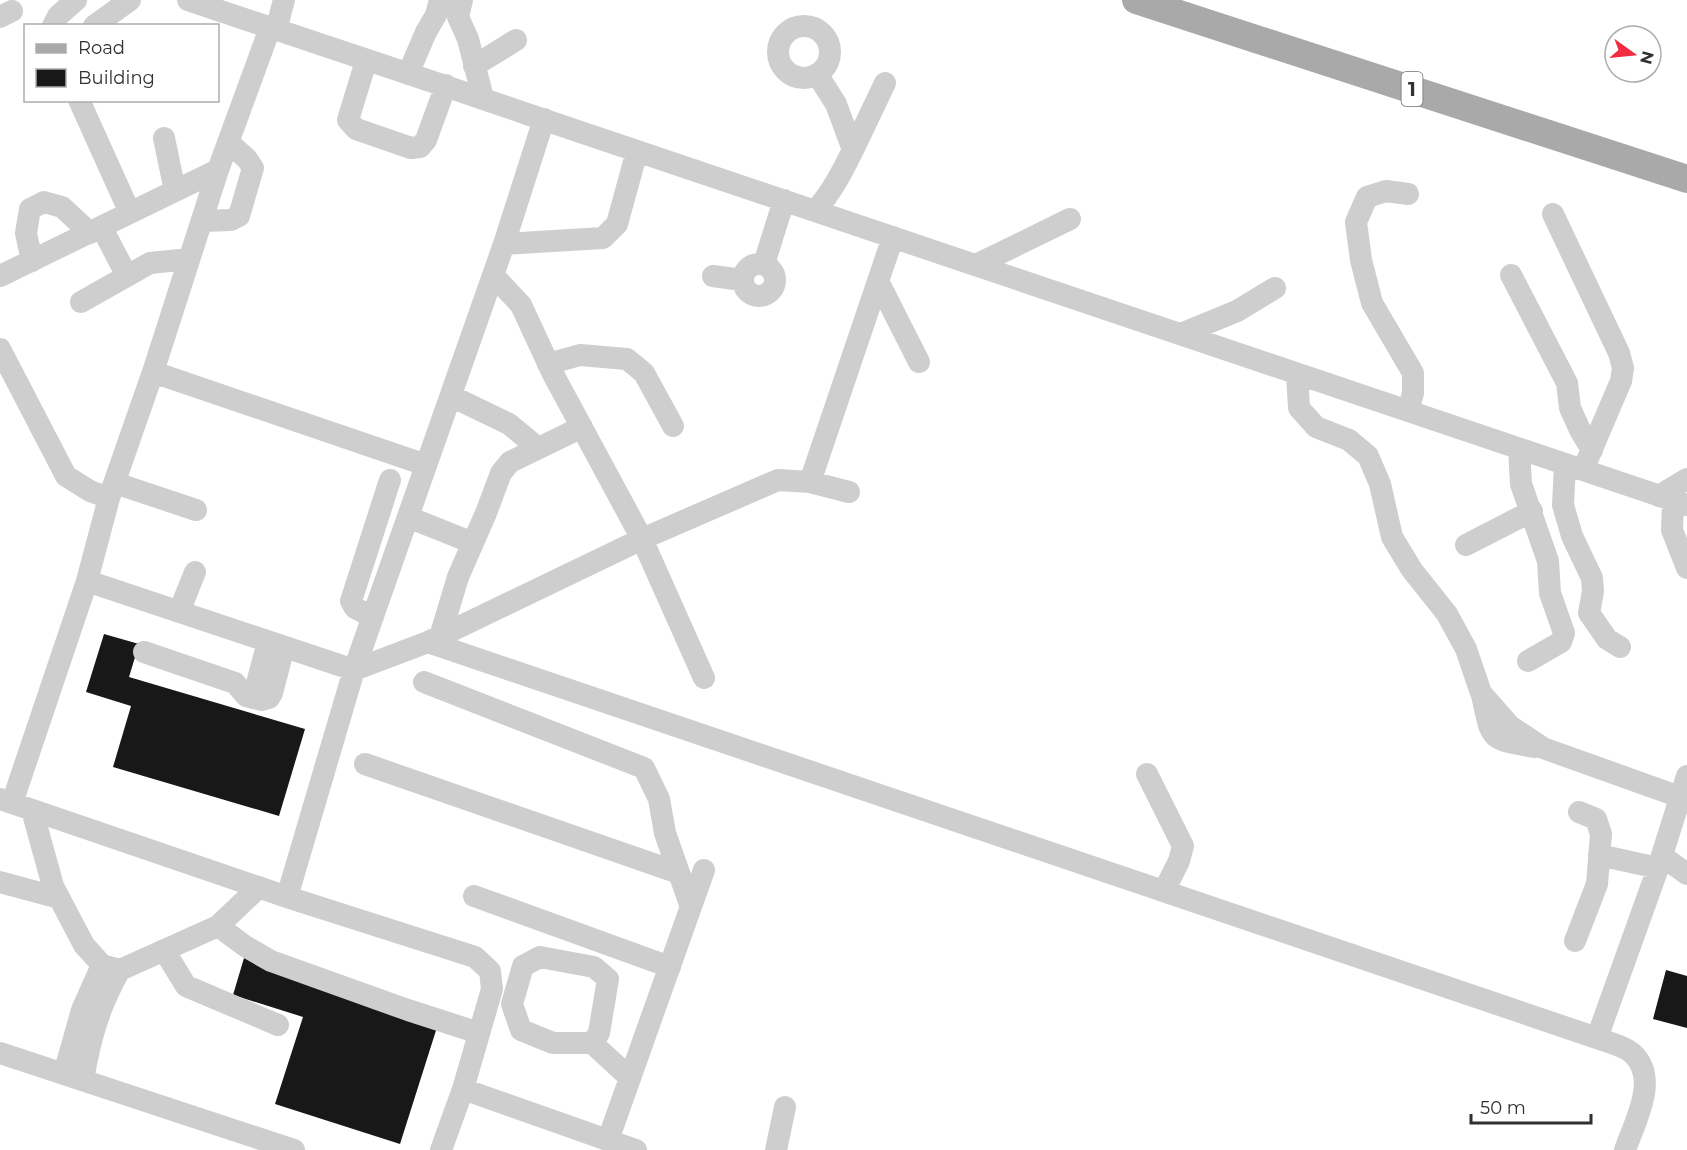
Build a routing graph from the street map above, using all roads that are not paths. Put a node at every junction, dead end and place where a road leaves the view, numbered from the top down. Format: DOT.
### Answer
graph roads {
  1 [pos="76,0"];
  2 [pos="130,0"];
  3 [pos="188,0"];
  4 [pos="284,0"];
  5 [pos="1136,0"];
  6 [pos="449,8"];
  7 [pos="53,24"];
  8 [pos="97,24"];
  9 [pos="273,29"];
  10 [pos="516,40"];
  11 [pos="366,61"];
  12 [pos="474,66"];
  13 [pos="408,74"];
  14 [pos="817,75"];
  15 [pos="885,83"];
  16 [pos="446,85"];
  17 [pos="483,98"];
  18 [pos="80,102"];
  19 [pos="544,119"];
  20 [pos="164,138"];
  21 [pos="228,142"];
  22 [pos="853,150"];
  23 [pos="637,151"];
  24 [pos="218,170"];
  25 [pos="1687,179"];
  26 [pos="175,191"];
  27 [pos="1408,194"];
  28 [pos="784,200"];
  29 [pos="815,211"];
  30 [pos="130,213"];
  31 [pos="1553,214"];
  32 [pos="1070,219"];
  33 [pos="202,221"];
  34 [pos="96,230"];
  35 [pos="893,237"];
  36 [pos="504,244"];
  37 [pos="189,259"];
  38 [pos="32,261"];
  39 [pos="976,265"];
  40 [pos="493,274"];
  41 [pos="1511,275"];
  42 [pos="0,276"];
  43 [pos="127,276"];
  44 [pos="713,276"];
  45 [pos="878,281"];
  46 [pos="1275,288"];
  47 [pos="81,302"];
  48 [pos="1181,334"];
  49 [pos="0,350"];
  50 [pos="919,362"];
  51 [pos="548,364"];
  52 [pos="153,372"];
  53 [pos="1297,374"];
  54 [pos="451,396"];
  55 [pos="1408,411"];
  56 [pos="673,426"];
  57 [pos="582,427"];
  58 [pos="538,448"];
  59 [pos="1520,449"];
  60 [pos="1580,461"];
  61 [pos="426,465"];
  62 [pos="1687,479"];
  63 [pos="390,480"];
  64 [pos="810,482"];
  65 [pos="112,490"];
  66 [pos="849,492"];
  67 [pos="1673,501"];
  68 [pos="196,510"];
  69 [pos="1532,511"];
  70 [pos="408,518"];
  71 [pos="642,539"];
  72 [pos="473,543"];
  73 [pos="1466,545"];
  74 [pos="1687,568"];
  75 [pos="195,572"];
  76 [pos="87,581"];
  77 [pos="179,612"];
  78 [pos="373,617"];
  79 [pos="434,640"];
  80 [pos="276,644"];
  81 [pos="1620,646"];
  82 [pos="144,652"];
  83 [pos="1528,661"];
  84 [pos="354,670"];
  85 [pos="704,678"];
  86 [pos="424,682"];
  87 [pos="365,764"];
  88 [pos="1147,774"];
  89 [pos="1682,800"];
  90 [pos="15,804"];
  91 [pos="1579,812"];
  92 [pos="1599,855"];
  93 [pos="1660,862"];
  94 [pos="704,870"];
  95 [pos="679,873"];
  96 [pos="1687,874"];
  97 [pos="0,882"];
  98 [pos="259,887"];
  99 [pos="1164,891"];
  100 [pos="474,896"];
  101 [pos="287,897"];
  102 [pos="59,898"];
  103 [pos="691,907"];
  104 [pos="218,926"];
  105 [pos="1575,941"];
  106 [pos="164,950"];
  107 [pos="111,967"];
  108 [pos="670,967"];
  109 [pos="278,1025"];
  110 [pos="479,1033"];
  111 [pos="1597,1038"];
  112 [pos="592,1043"];
  113 [pos="0,1053"];
  114 [pos="73,1077"];
  115 [pos="630,1078"];
  116 [pos="463,1089"];
  117 [pos="785,1107"];
  118 [pos="608,1140"];
  119 [pos="294,1150"];
  120 [pos="441,1150"];
  121 [pos="636,1150"];
  122 [pos="776,1150"];
  123 [pos="1625,1150"];
  1 -- 7 [label="street"];
  2 -- 8 [label="street"];
  3 -- 9 [label="street"];
  4 -- 9 [label="street"];
  5 -- 25 [label="main road, 1"];
  6 -- 12 [label="street"];
  6 -- 13 [label="street"];
  9 -- 11 [label="street"];
  9 -- 21 [label="street"];
  10 -- 12 [label="street"];
  11 -- 13 [label="street"];
  11 -- 16 [label="street"];
  12 -- 17 [label="street"];
  13 -- 16 [label="street"];
  14 -- 22 [label="street"];
  15 -- 22 [label="street"];
  16 -- 17 [label="street"];
  17 -- 19 [label="street"];
  18 -- 30 [label="street"];
  19 -- 23 [label="street"];
  19 -- 36 [label="street"];
  20 -- 26 [label="street"];
  21 -- 24 [label="street"];
  21 -- 33 [label="street"];
  22 -- 29 [label="street"];
  23 -- 28 [label="street"];
  23 -- 36 [label="street"];
  24 -- 26 [label="street"];
  24 -- 33 [label="street"];
  26 -- 30 [label="street"];
  27 -- 55 [label="street"];
  28 -- 29 [label="street"];
  28 -- 44 [label="street"];
  29 -- 35 [label="street"];
  30 -- 34 [label="street"];
  31 -- 60 [label="street"];
  32 -- 39 [label="street"];
  33 -- 37 [label="street"];
  34 -- 38 [label="street"];
  34 -- 38 [label="street"];
  34 -- 43 [label="street"];
  35 -- 39 [label="street"];
  35 -- 45 [label="street"];
  36 -- 40 [label="street"];
  37 -- 43 [label="street"];
  37 -- 52 [label="street"];
  38 -- 42 [label="street"];
  39 -- 48 [label="street"];
  40 -- 51 [label="street"];
  40 -- 54 [label="street"];
  41 -- 60 [label="street"];
  43 -- 47 [label="street"];
  45 -- 50 [label="street"];
  45 -- 64 [label="street"];
  46 -- 48 [label="street"];
  48 -- 53 [label="street"];
  49 -- 65 [label="street"];
  51 -- 56 [label="street"];
  51 -- 57 [label="street"];
  52 -- 61 [label="street"];
  52 -- 65 [label="street"];
  53 -- 55 [label="street"];
  53 -- 89 [label="street"];
  54 -- 58 [label="street"];
  54 -- 61 [label="street"];
  55 -- 59 [label="street"];
  57 -- 58 [label="street"];
  57 -- 71 [label="street"];
  58 -- 72 [label="street"];
  59 -- 60 [label="street"];
  59 -- 69 [label="street"];
  60 -- 67 [label="street"];
  60 -- 81 [label="street"];
  61 -- 70 [label="street"];
  62 -- 67 [label="street"];
  63 -- 78 [label="street"];
  64 -- 66 [label="street"];
  64 -- 71 [label="street"];
  65 -- 68 [label="street"];
  65 -- 76 [label="street"];
  67 -- 74 [label="street"];
  69 -- 73 [label="street"];
  69 -- 83 [label="street"];
  70 -- 72 [label="street"];
  70 -- 78 [label="street"];
  71 -- 79 [label="street"];
  71 -- 85 [label="street"];
  72 -- 79 [label="street"];
  75 -- 77 [label="street"];
  76 -- 77 [label="street"];
  76 -- 90 [label="street"];
  77 -- 80 [label="street"];
  78 -- 84 [label="street"];
  79 -- 84 [label="street"];
  79 -- 99 [label="street"];
  80 -- 82 [label="street"];
  80 -- 84 [label="street"];
  84 -- 101 [label="street"];
  86 -- 95 [label="street"];
  87 -- 95 [label="street"];
  88 -- 99 [label="street"];
  89 -- 93 [label="street"];
  90 -- 98 [label="street"];
  90 -- 102 [label="street"];
  91 -- 92 [label="street"];
  92 -- 93 [label="street"];
  92 -- 105 [label="street"];
  93 -- 96 [label="street"];
  93 -- 111 [label="street"];
  94 -- 103 [label="street"];
  95 -- 103 [label="street"];
  97 -- 102 [label="street"];
  98 -- 101 [label="street"];
  98 -- 104 [label="street"];
  99 -- 111 [label="street"];
  100 -- 108 [label="street"];
  101 -- 110 [label="street"];
  102 -- 107 [label="street"];
  103 -- 108 [label="street"];
  104 -- 106 [label="street"];
  104 -- 110 [label="street"];
  106 -- 107 [label="street"];
  106 -- 109 [label="street"];
  107 -- 114 [label="street"];
  108 -- 115 [label="street"];
  110 -- 116 [label="street"];
  111 -- 123 [label="street"];
  112 -- 112 [label="street"];
  112 -- 115 [label="street"];
  113 -- 114 [label="street"];
  114 -- 119 [label="street"];
  115 -- 118 [label="street"];
  116 -- 118 [label="street"];
  116 -- 120 [label="street"];
  117 -- 122 [label="street"];
  118 -- 121 [label="street"];
}
